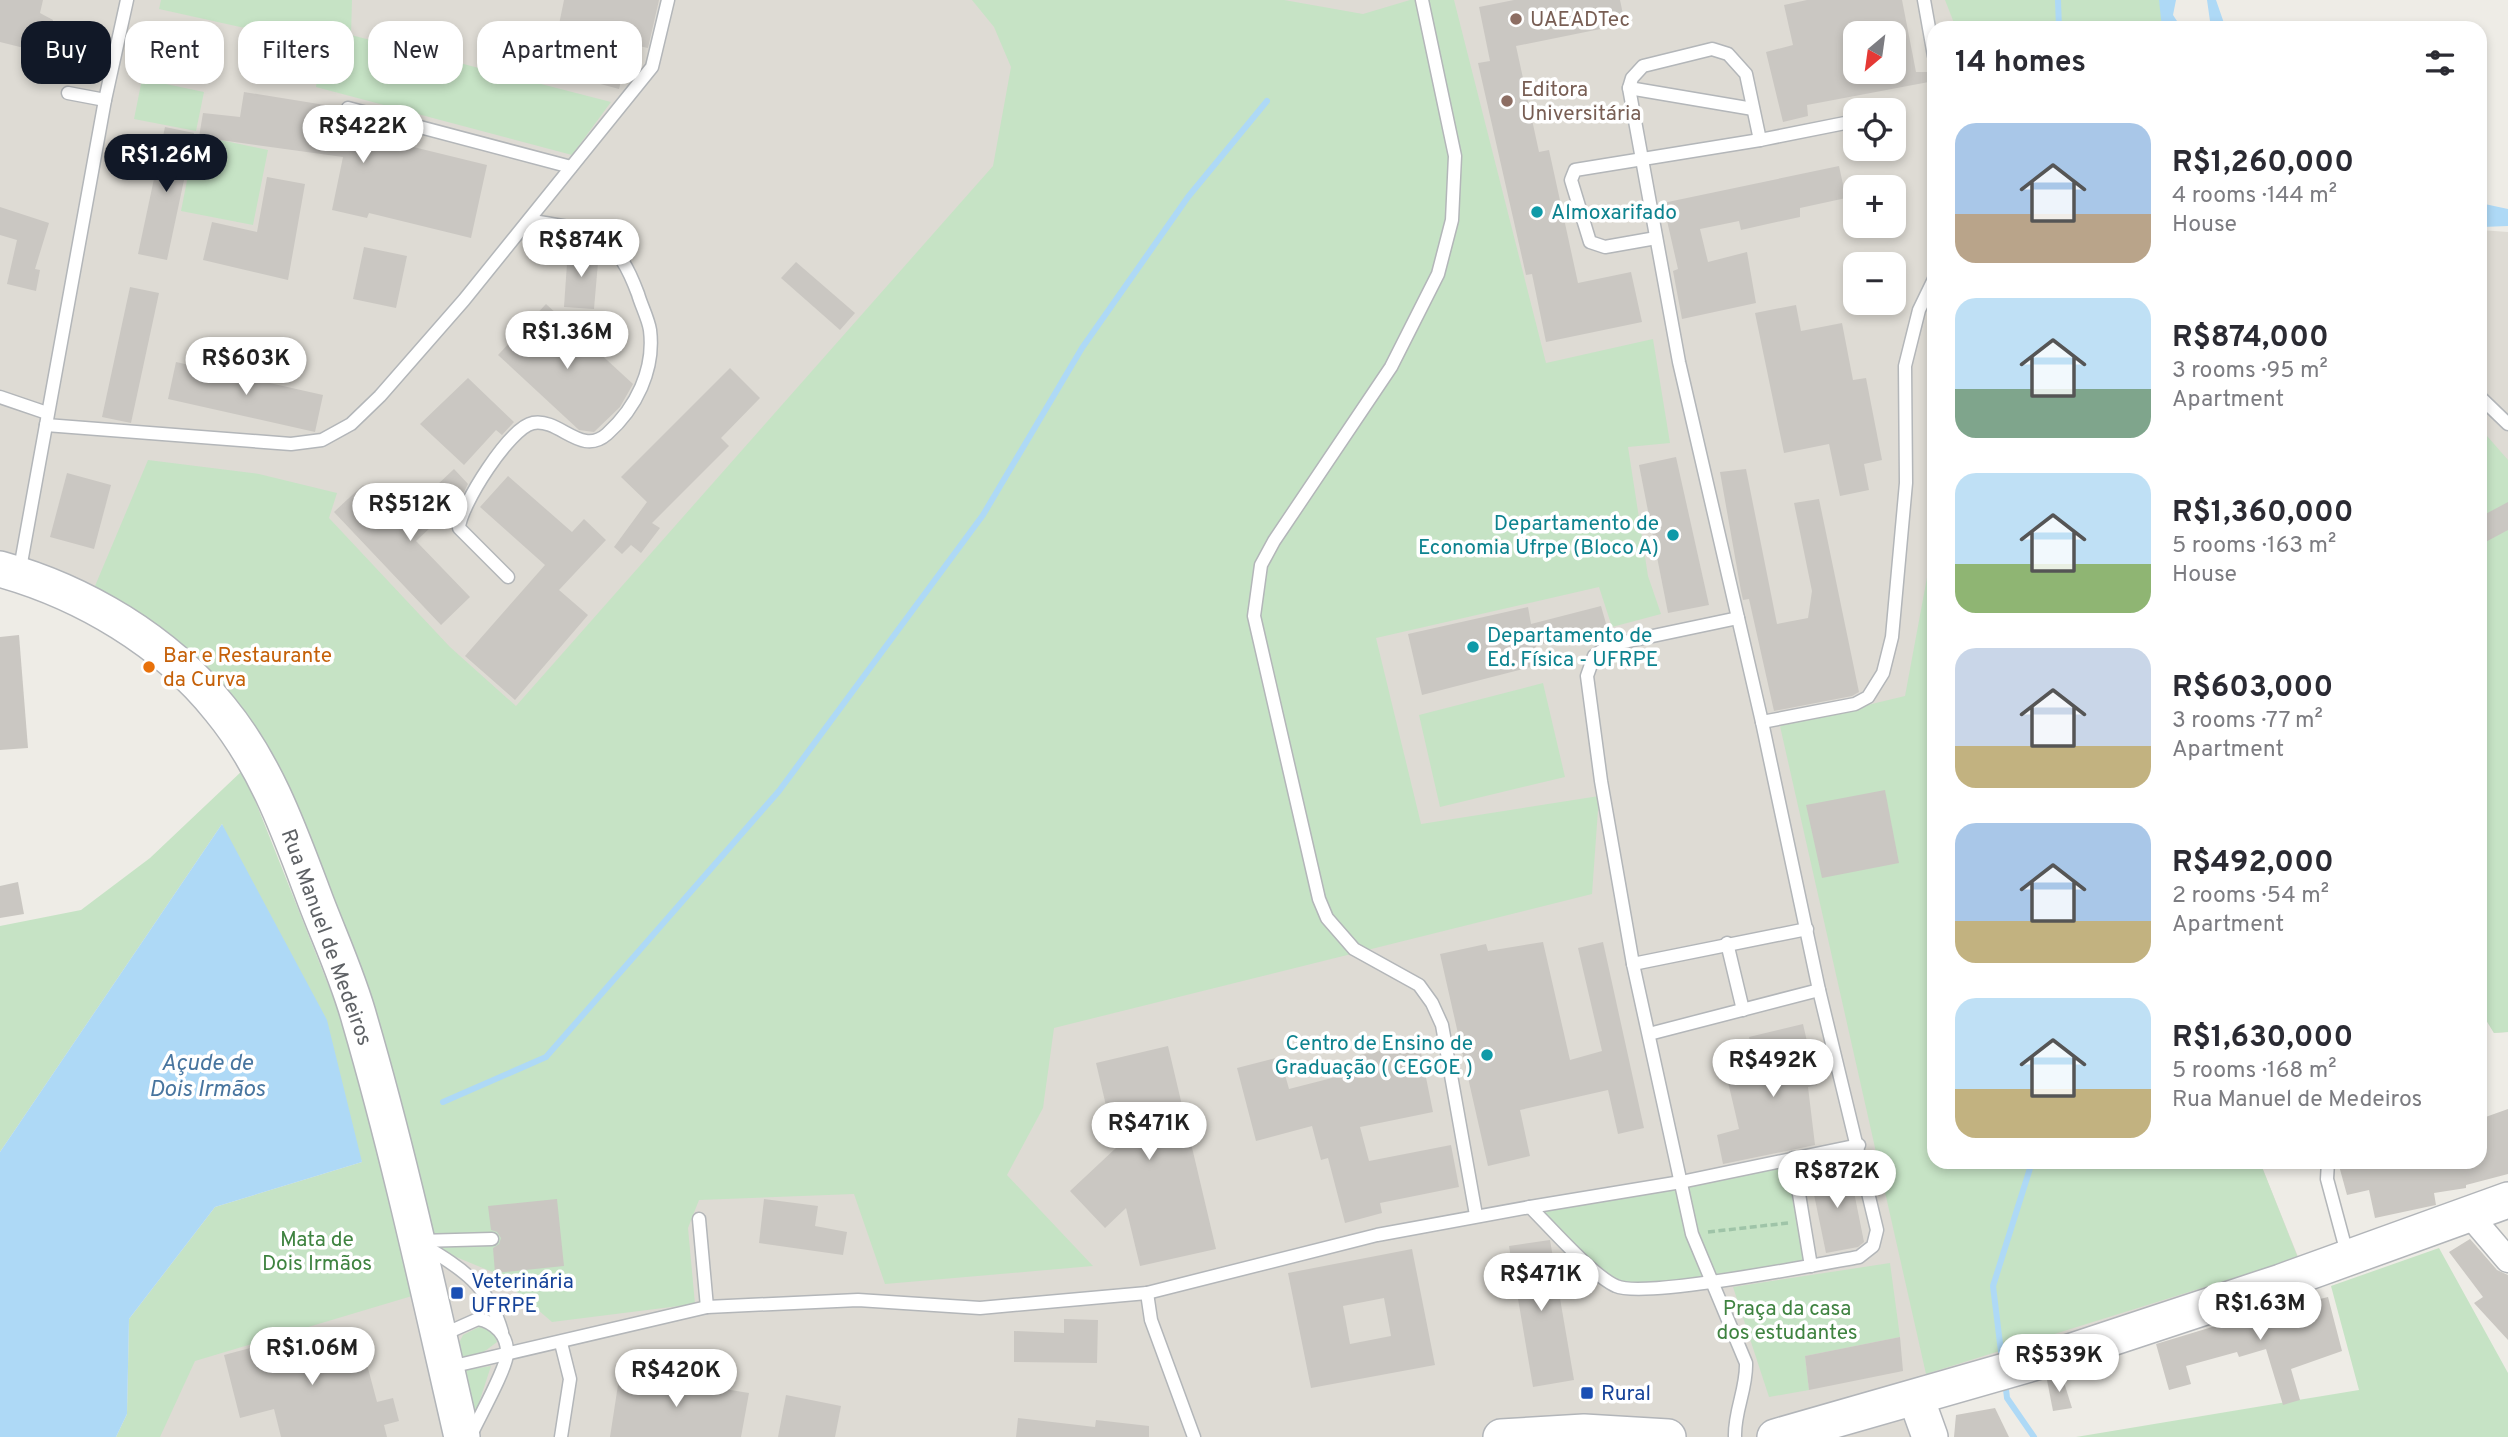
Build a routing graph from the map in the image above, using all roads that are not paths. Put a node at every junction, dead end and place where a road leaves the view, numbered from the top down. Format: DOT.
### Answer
graph roads {
  1 [pos="127,0"];
  2 [pos="668,0"];
  3 [pos="1422,0"];
  4 [pos="1924,0"];
  5 [pos="1927,14"];
  6 [pos="1928,21"];
  7 [pos="1929,21"];
  8 [pos="1629,88"];
  9 [pos="68,93"];
  10 [pos="105,100"];
  11 [pos="348,108"];
  12 [pos="1753,110"];
  13 [pos="1843,124"];
  14 [pos="1760,141"];
  15 [pos="1642,161"];
  16 [pos="571,167"];
  17 [pos="528,220"];
  18 [pos="1656,238"];
  19 [pos="1927,293"];
  20 [pos="0,397"];
  21 [pos="2487,404"];
  22 [pos="46,419"];
  23 [pos="2508,425"];
  24 [pos="9,572"];
  25 [pos="508,577"];
  26 [pos="1738,618"];
  27 [pos="1762,722"];
  28 [pos="1807,929"];
  29 [pos="1727,943"];
  30 [pos="1633,964"];
  31 [pos="1819,990"];
  32 [pos="1743,1010"];
  33 [pos="1649,1034"];
  34 [pos="1858,1145"];
  35 [pos="1793,1158"];
  36 [pos="2328,1169"];
  37 [pos="1681,1182"];
  38 [pos="2508,1200"];
  39 [pos="1530,1207"];
  40 [pos="2468,1213"];
  41 [pos="1476,1215"];
  42 [pos="699,1219"];
  43 [pos="492,1239"];
  44 [pos="417,1241"];
  45 [pos="2348,1258"];
  46 [pos="2508,1260"];
  47 [pos="1811,1266"];
  48 [pos="1713,1281"];
  49 [pos="1147,1293"];
  50 [pos="707,1307"];
  51 [pos="503,1335"];
  52 [pos="561,1343"];
  53 [pos="442,1352"];
  54 [pos="507,1355"];
  55 [pos="1916,1398"];
  56 [pos="462,1437"];
  57 [pos="470,1437"];
  58 [pos="561,1437"];
  59 [pos="1194,1437"];
  60 [pos="1501,1437"];
  61 [pos="1668,1437"];
  62 [pos="1735,1437"];
  63 [pos="1775,1437"];
  64 [pos="1930,1437"];
  1 -- 10 [label="lane"];
  2 -- 16 [label="lane"];
  3 -- 41 [label="lane"];
  4 -- 5 [label="lane"];
  5 -- 6 [label="lane"];
  5 -- 7 [label="lane"];
  8 -- 12 [label="lane"];
  8 -- 12 [label="lane"];
  8 -- 15 [label="lane"];
  9 -- 10 [label="lane"];
  10 -- 22 [label="lane"];
  11 -- 16 [label="lane"];
  12 -- 14 [label="lane"];
  13 -- 14 [label="lane"];
  14 -- 15 [label="lane"];
  15 -- 18 [label="lane"];
  15 -- 18 [label="lane"];
  16 -- 17 [label="lane"];
  17 -- 22 [label="lane"];
  17 -- 25 [label="lane"];
  18 -- 26 [label="lane"];
  19 -- 27 [label="lane"];
  20 -- 22 [label="lane"];
  21 -- 23 [label="lane"];
  22 -- 24 [label="lane"];
  24 -- 44 [label="main road, Rua Manuel de Medeiros"];
  26 -- 27 [label="lane"];
  26 -- 30 [label="lane"];
  27 -- 28 [label="lane"];
  28 -- 29 [label="lane"];
  28 -- 31 [label="lane"];
  29 -- 30 [label="lane"];
  29 -- 32 [label="lane"];
  30 -- 33 [label="lane"];
  31 -- 32 [label="lane"];
  31 -- 34 [label="lane"];
  32 -- 33 [label="lane"];
  33 -- 37 [label="lane"];
  34 -- 35 [label="lane"];
  34 -- 47 [label="lane"];
  35 -- 37 [label="lane"];
  35 -- 47 [label="lane"];
  36 -- 45 [label="lane"];
  37 -- 39 [label="lane"];
  37 -- 48 [label="lane"];
  38 -- 40 [label="main road"];
  39 -- 41 [label="lane"];
  39 -- 48 [label="lane"];
  40 -- 45 [label="main road"];
  40 -- 46 [label="street"];
  41 -- 49 [label="lane"];
  42 -- 50 [label="lane"];
  43 -- 44 [label="lane"];
  44 -- 51 [label="lane"];
  44 -- 53 [label="main road, Rua Manuel de Medeiros"];
  45 -- 55 [label="main road"];
  47 -- 48 [label="lane"];
  48 -- 62 [label="lane"];
  49 -- 50 [label="lane"];
  49 -- 59 [label="lane"];
  50 -- 52 [label="lane"];
  51 -- 53 [label="lane"];
  51 -- 54 [label="lane"];
  52 -- 54 [label="lane"];
  52 -- 58 [label="lane"];
  53 -- 54 [label="lane"];
  53 -- 56 [label="main road, Rua Manuel de Medeiros"];
  54 -- 57 [label="lane"];
  55 -- 63 [label="main road"];
  55 -- 64 [label="main road"];
  60 -- 61 [label="main road"];
}
